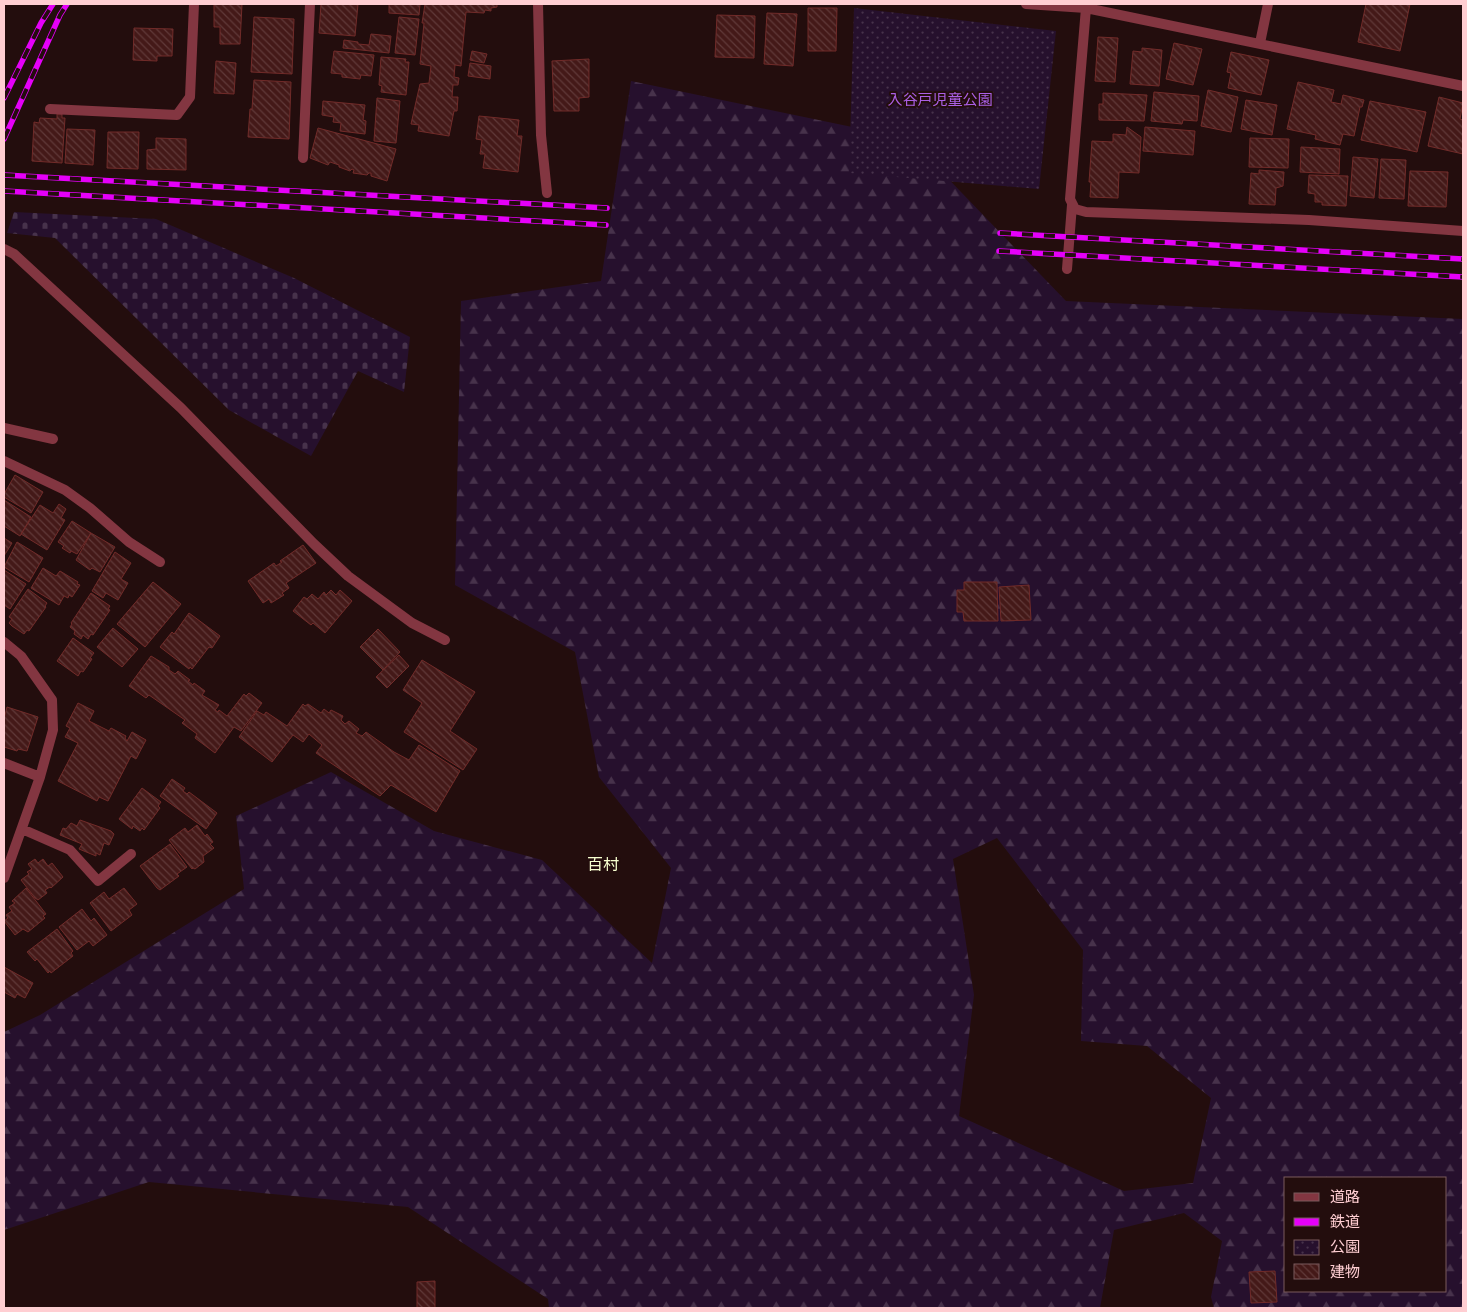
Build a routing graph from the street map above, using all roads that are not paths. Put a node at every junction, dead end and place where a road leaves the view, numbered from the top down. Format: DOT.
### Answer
graph roads {
  1 [pos="194,4"];
  2 [pos="310,4"];
  3 [pos="538,4"];
  4 [pos="1026,4"];
  5 [pos="1268,4"];
  6 [pos="1086,8"];
  7 [pos="1260,43"];
  8 [pos="1463,86"];
  9 [pos="50,109"];
  10 [pos="303,158"];
  11 [pos="547,193"];
  12 [pos="1072,205"];
  13 [pos="1463,231"];
  14 [pos="4,250"];
  15 [pos="1067,269"];
  16 [pos="4,428"];
  17 [pos="53,439"];
  18 [pos="4,461"];
  19 [pos="160,562"];
  20 [pos="445,640"];
  21 [pos="4,642"];
  22 [pos="4,763"];
  23 [pos="40,777"];
  24 [pos="22,829"];
  25 [pos="131,854"];
  26 [pos="4,878"];
  1 -- 9 [label="street"];
  2 -- 10 [label="street"];
  3 -- 11 [label="street"];
  4 -- 6 [label="street"];
  5 -- 7 [label="street"];
  6 -- 7 [label="street"];
  6 -- 12 [label="street"];
  7 -- 8 [label="street"];
  12 -- 13 [label="street"];
  12 -- 15 [label="street"];
  14 -- 20 [label="street"];
  16 -- 17 [label="street"];
  18 -- 19 [label="street"];
  21 -- 23 [label="street"];
  22 -- 23 [label="street"];
  23 -- 24 [label="street"];
  24 -- 25 [label="street"];
  24 -- 26 [label="street"];
}
